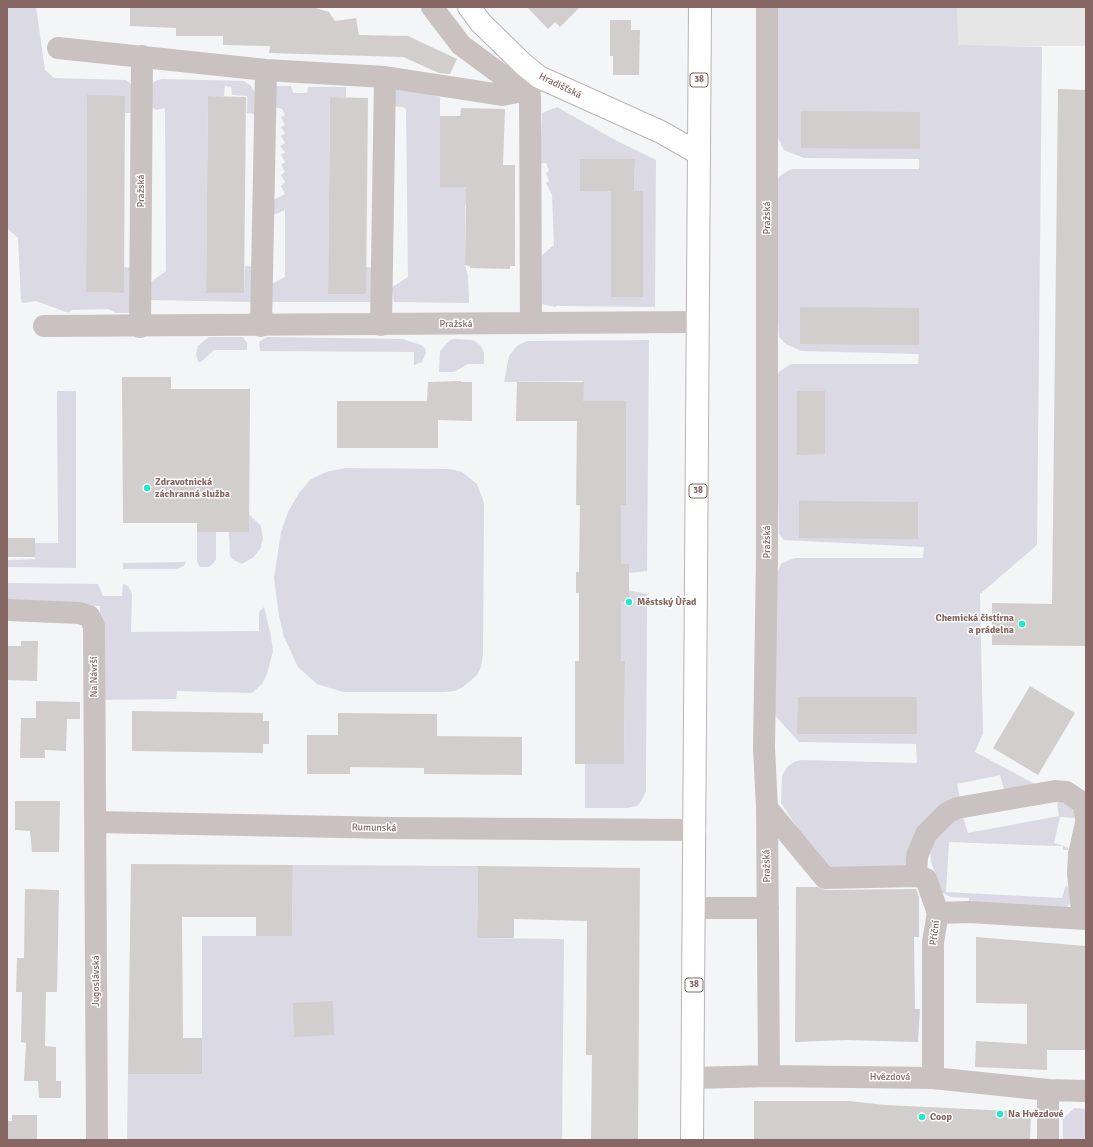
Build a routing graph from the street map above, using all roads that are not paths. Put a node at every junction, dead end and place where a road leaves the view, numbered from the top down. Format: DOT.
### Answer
graph roads {
  1 [pos="432,7"];
  2 [pos="469,7"];
  3 [pos="700,7"];
  4 [pos="767,7"];
  5 [pos="58,48"];
  6 [pos="142,56"];
  7 [pos="266,70"];
  8 [pos="385,77"];
  9 [pos="533,88"];
  10 [pos="698,153"];
  11 [pos="699,322"];
  12 [pos="531,323"];
  13 [pos="381,325"];
  14 [pos="44,326"];
  15 [pos="260,326"];
  16 [pos="140,327"];
  17 [pos="7,610"];
  18 [pos="767,808"];
  19 [pos="1086,818"];
  20 [pos="95,822"];
  21 [pos="1086,823"];
  22 [pos="695,830"];
  23 [pos="916,876"];
  24 [pos="695,908"];
  25 [pos="768,908"];
  26 [pos="938,913"];
  27 [pos="1084,919"];
  28 [pos="769,1076"];
  29 [pos="693,1078"];
  30 [pos="933,1078"];
  31 [pos="1048,1090"];
  32 [pos="1086,1091"];
  33 [pos="97,1140"];
  34 [pos="692,1140"];
  35 [pos="1048,1140"];
  1 -- 9 [label="street, Hradišťská"];
  2 -- 9 [label="main road, Hradišťská"];
  3 -- 10 [label="main road, 38"];
  4 -- 18 [label="street, Pražská"];
  5 -- 6 [label="street"];
  6 -- 7 [label="street"];
  6 -- 16 [label="street, Pražská"];
  7 -- 8 [label="street"];
  7 -- 15 [label="street"];
  8 -- 9 [label="street"];
  8 -- 13 [label="street"];
  9 -- 10 [label="main road, Hradišťská"];
  9 -- 12 [label="street"];
  10 -- 11 [label="main road, 38"];
  11 -- 12 [label="street, Pražská"];
  11 -- 22 [label="main road, 38"];
  12 -- 13 [label="street, Pražská"];
  13 -- 15 [label="street, Pražská"];
  14 -- 16 [label="street, Pražská"];
  15 -- 16 [label="street, Pražská"];
  17 -- 20 [label="street, Na Návrší"];
  18 -- 23 [label="street"];
  18 -- 25 [label="street, Pražská"];
  19 -- 23 [label="street"];
  20 -- 22 [label="street, Rumunská"];
  20 -- 33 [label="street, Jugoslávská"];
  21 -- 27 [label="street"];
  22 -- 24 [label="main road, 38"];
  23 -- 26 [label="street"];
  24 -- 25 [label="street"];
  24 -- 29 [label="main road, 38"];
  25 -- 28 [label="street, Pražská"];
  26 -- 27 [label="street, Příční"];
  26 -- 30 [label="street, Příční"];
  28 -- 29 [label="street, Hvězdová"];
  28 -- 30 [label="street, Hvězdová"];
  29 -- 34 [label="main road, 38"];
  30 -- 31 [label="street, Hvězdová"];
  31 -- 32 [label="street, Hvězdová"];
  31 -- 35 [label="street"];
}
